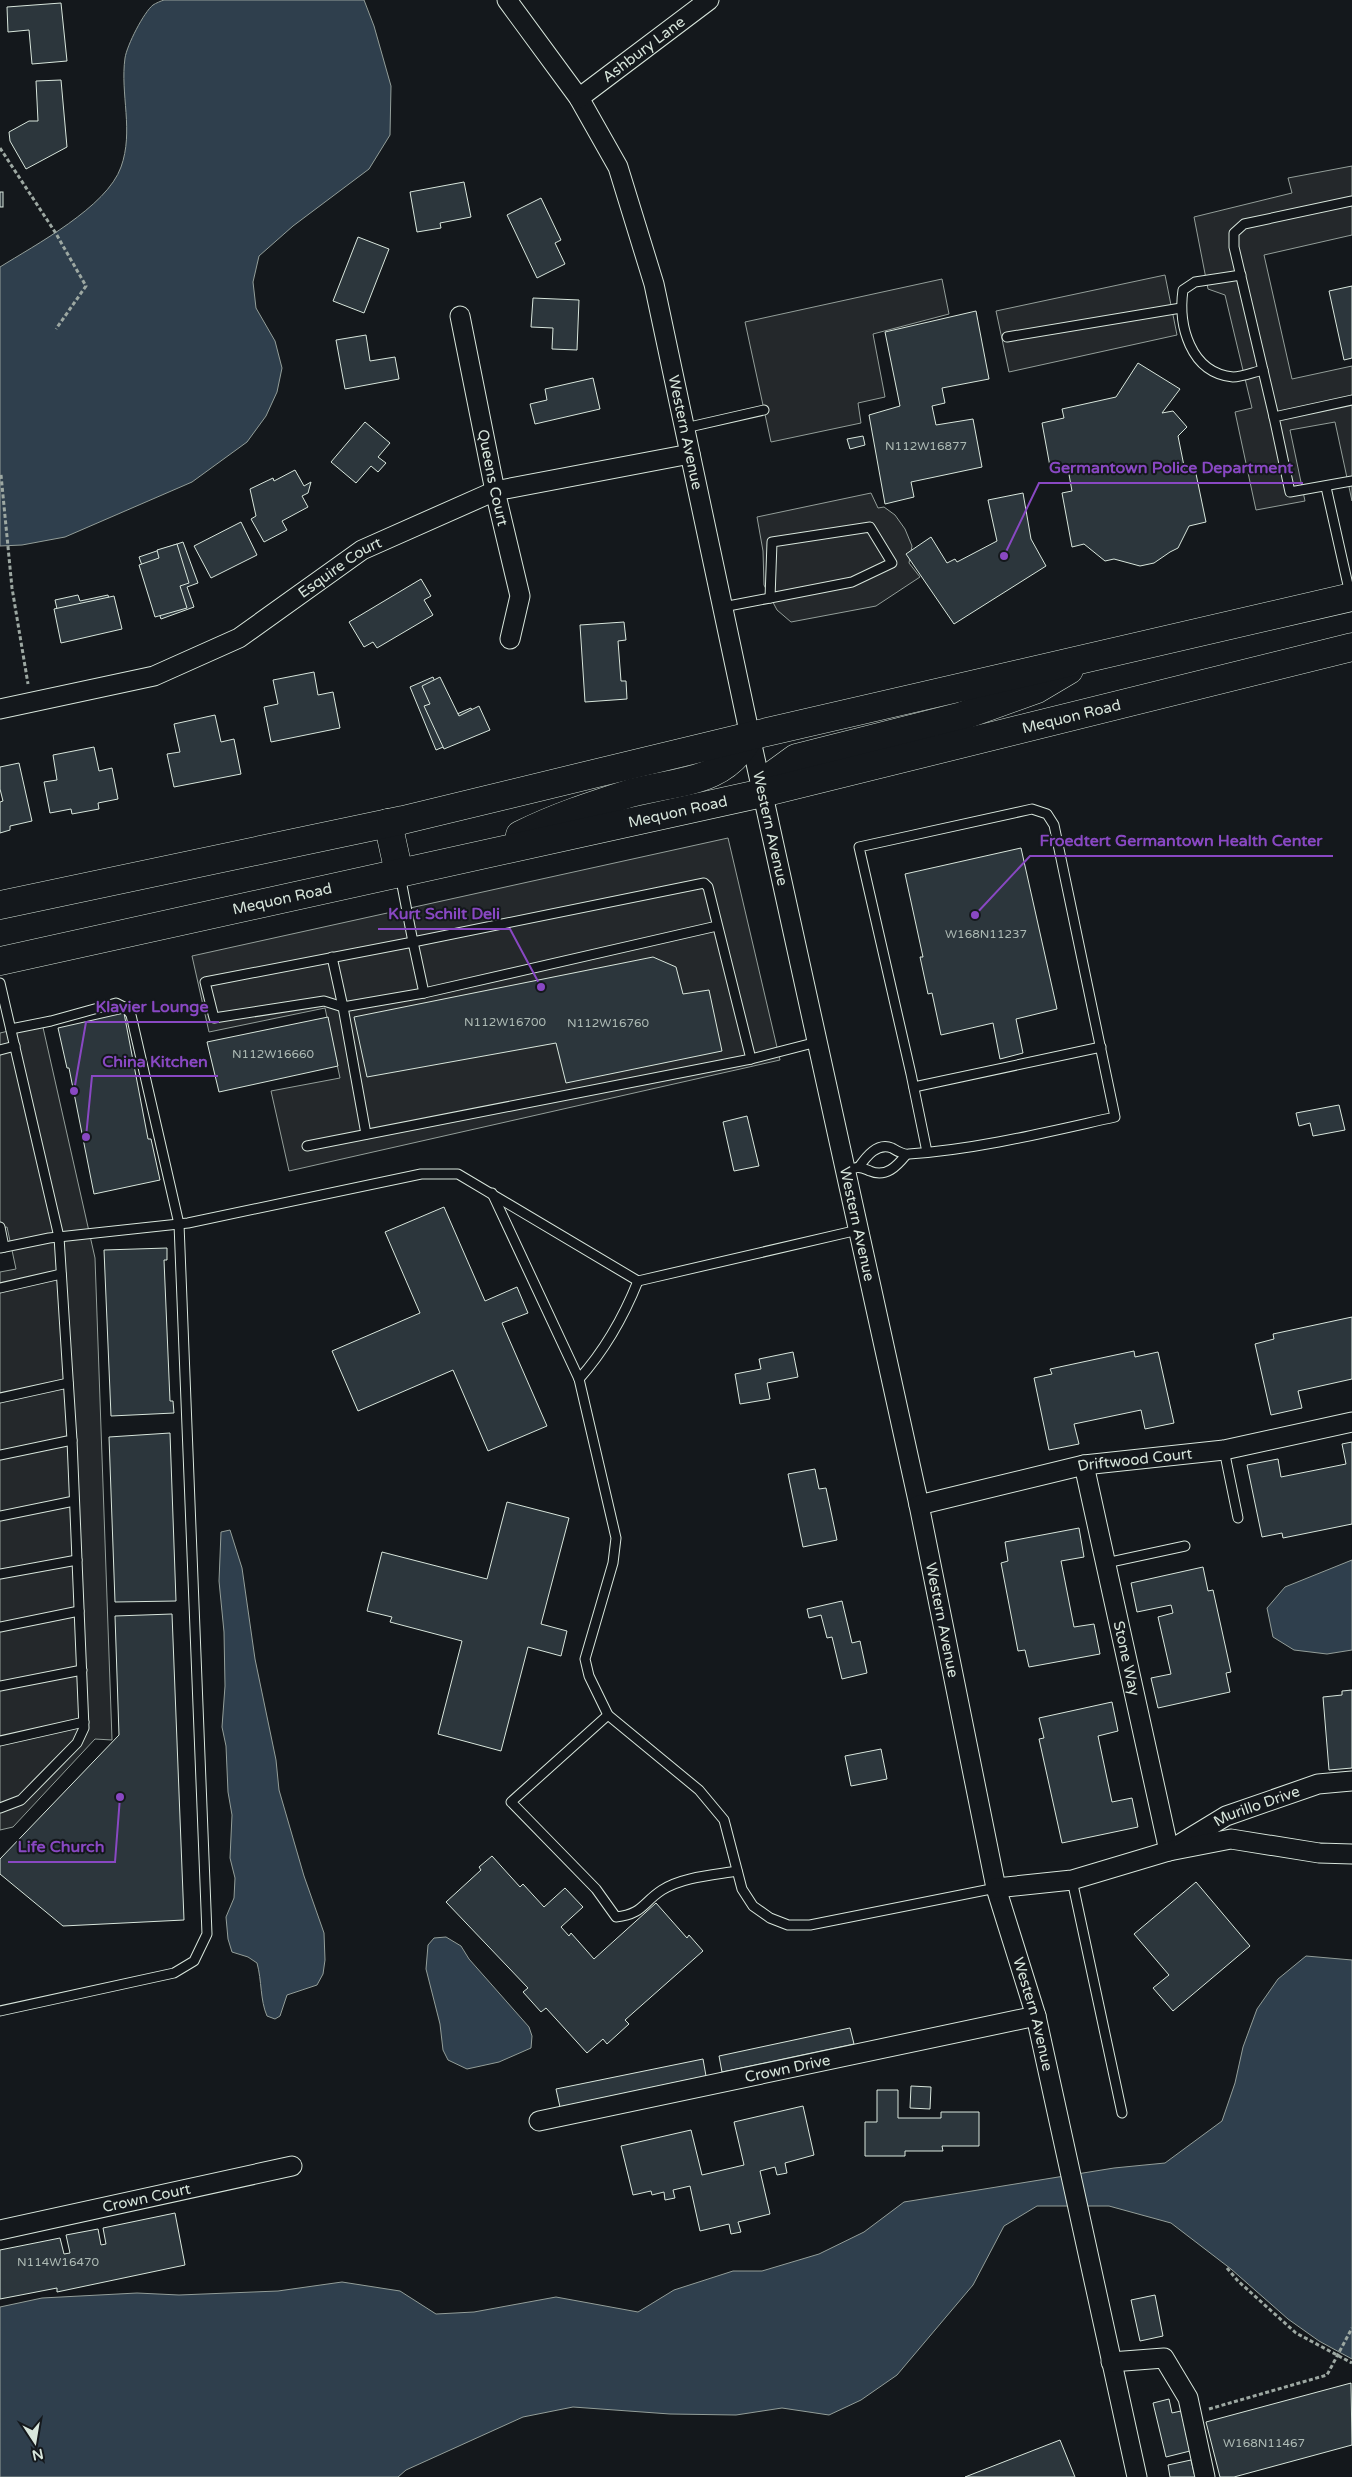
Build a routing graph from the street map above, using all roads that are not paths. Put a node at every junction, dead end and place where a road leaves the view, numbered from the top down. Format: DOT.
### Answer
graph roads {
  1 [pos="507,0"];
  2 [pos="709,0"];
  3 [pos="579,98"];
  4 [pos="1352,201"];
  5 [pos="1241,275"];
  6 [pos="1180,308"];
  7 [pos="460,316"];
  8 [pos="1007,337"];
  9 [pos="1263,370"];
  10 [pos="1352,400"];
  11 [pos="764,410"];
  12 [pos="1274,417"];
  13 [pos="685,428"];
  14 [pos="690,454"];
  15 [pos="1352,481"];
  16 [pos="1326,487"];
  17 [pos="496,491"];
  18 [pos="770,598"];
  19 [pos="1352,598"];
  20 [pos="723,607"];
  21 [pos="510,640"];
  22 [pos="1352,647"];
  23 [pos="1089,658"];
  24 [pos="0,709"];
  25 [pos="750,736"];
  26 [pos="763,793"];
  27 [pos="388,823"];
  28 [pos="486,853"];
  29 [pos="399,873"];
  30 [pos="0,905"];
  31 [pos="717,926"];
  32 [pos="413,942"];
  33 [pos="332,957"];
  34 [pos="0,961"];
  35 [pos="0,983"];
  36 [pos="424,993"];
  37 [pos="343,1008"];
  38 [pos="11,1028"];
  39 [pos="817,1042"];
  40 [pos="15,1046"];
  41 [pos="1101,1047"];
  42 [pos="0,1050"];
  43 [pos="751,1058"];
  44 [pos="914,1087"];
  45 [pos="366,1134"];
  46 [pos="307,1146"];
  47 [pos="927,1152"];
  48 [pos="906,1155"];
  49 [pos="852,1168"];
  50 [pos="492,1193"];
  51 [pos="179,1224"];
  52 [pos="0,1227"];
  53 [pos="858,1230"];
  54 [pos="59,1237"];
  55 [pos="2,1247"];
  56 [pos="61,1274"];
  57 [pos="638,1281"];
  58 [pos="0,1288"];
  59 [pos="579,1379"];
  60 [pos="68,1383"];
  61 [pos="0,1398"];
  62 [pos="1352,1422"];
  63 [pos="72,1440"];
  64 [pos="1224,1450"];
  65 [pos="0,1455"];
  66 [pos="1084,1465"];
  67 [pos="74,1501"];
  68 [pos="919,1504"];
  69 [pos="0,1516"];
  70 [pos="1238,1518"];
  71 [pos="1186,1546"];
  72 [pos="77,1560"];
  73 [pos="1106,1563"];
  74 [pos="0,1574"];
  75 [pos="79,1610"];
  76 [pos="0,1627"];
  77 [pos="82,1670"];
  78 [pos="0,1686"];
  79 [pos="608,1715"];
  80 [pos="84,1722"];
  81 [pos="0,1742"];
  82 [pos="1352,1781"];
  83 [pos="0,1808"];
  84 [pos="1169,1851"];
  85 [pos="1352,1854"];
  86 [pos="737,1870"];
  87 [pos="1072,1880"];
  88 [pos="996,1888"];
  89 [pos="0,2011"];
  90 [pos="1036,2016"];
  91 [pos="1122,2113"];
  92 [pos="539,2121"];
  93 [pos="292,2166"];
  94 [pos="0,2230"];
  95 [pos="1111,2362"];
  96 [pos="1137,2477"];
  97 [pos="1205,2477"];
  1 -- 3 [label="street, Western Avenue"];
  2 -- 3 [label="street, Ashbury Lane"];
  3 -- 13 [label="street, Western Avenue"];
  4 -- 5 [label="lane"];
  5 -- 6 [label="lane"];
  5 -- 9 [label="lane"];
  6 -- 8 [label="lane"];
  6 -- 9 [label="lane"];
  7 -- 17 [label="street, Queens Court"];
  9 -- 12 [label="lane"];
  10 -- 12 [label="lane"];
  11 -- 13 [label="lane"];
  12 -- 16 [label="lane"];
  13 -- 14 [label="street, Western Avenue"];
  14 -- 17 [label="street, Esquire Court"];
  14 -- 20 [label="street, Western Avenue"];
  15 -- 16 [label="lane"];
  16 -- 19 [label="lane"];
  17 -- 21 [label="street, Queens Court"];
  17 -- 24 [label="street, Esquire Court"];
  18 -- 18 [label="lane"];
  18 -- 20 [label="lane"];
  19 -- 23 [label="main road"];
  20 -- 25 [label="street, Western Avenue"];
  22 -- 26 [label="main road, Mequon Road"];
  23 -- 25 [label="main road"];
  23 -- 26 [label="main road"];
  25 -- 26 [label="street, Western Avenue"];
  25 -- 27 [label="main road"];
  25 -- 28 [label="main road"];
  26 -- 28 [label="main road, Mequon Road"];
  26 -- 39 [label="street, Western Avenue"];
  27 -- 29 [label="main road"];
  27 -- 30 [label="main road"];
  28 -- 29 [label="main road, Mequon Road"];
  29 -- 32 [label="lane"];
  29 -- 34 [label="main road, Mequon Road"];
  31 -- 32 [label="lane"];
  31 -- 36 [label="lane"];
  31 -- 43 [label="lane"];
  32 -- 33 [label="lane"];
  32 -- 36 [label="lane"];
  33 -- 37 [label="lane"];
  33 -- 37 [label="lane"];
  35 -- 38 [label="lane"];
  36 -- 37 [label="lane"];
  37 -- 45 [label="lane"];
  38 -- 40 [label="lane"];
  38 -- 51 [label="lane"];
  39 -- 43 [label="lane"];
  39 -- 49 [label="street, Western Avenue"];
  40 -- 42 [label="lane"];
  40 -- 54 [label="lane"];
  41 -- 44 [label="lane"];
  41 -- 44 [label="lane"];
  41 -- 47 [label="lane"];
  43 -- 45 [label="lane"];
  44 -- 47 [label="lane"];
  45 -- 46 [label="lane"];
  47 -- 48 [label="lane"];
  48 -- 49 [label="lane"];
  48 -- 49 [label="lane"];
  49 -- 53 [label="street, Western Avenue"];
  50 -- 51 [label="lane"];
  50 -- 57 [label="lane"];
  50 -- 59 [label="lane"];
  51 -- 54 [label="lane"];
  51 -- 89 [label="lane"];
  52 -- 55 [label="lane"];
  53 -- 57 [label="lane"];
  53 -- 68 [label="street, Western Avenue"];
  54 -- 55 [label="lane"];
  54 -- 56 [label="lane"];
  56 -- 58 [label="lane"];
  56 -- 60 [label="lane"];
  57 -- 59 [label="lane"];
  59 -- 79 [label="lane"];
  60 -- 61 [label="lane"];
  60 -- 63 [label="lane"];
  62 -- 64 [label="street, Driftwood Court"];
  63 -- 65 [label="lane"];
  63 -- 67 [label="lane"];
  64 -- 66 [label="street, Driftwood Court"];
  64 -- 70 [label="lane"];
  66 -- 68 [label="street, Driftwood Court"];
  66 -- 73 [label="street, Stone Way"];
  67 -- 69 [label="lane"];
  67 -- 72 [label="lane"];
  68 -- 88 [label="street, Western Avenue"];
  71 -- 73 [label="lane"];
  72 -- 74 [label="lane"];
  72 -- 75 [label="lane"];
  73 -- 84 [label="street, Stone Way"];
  75 -- 76 [label="lane"];
  75 -- 77 [label="lane"];
  77 -- 78 [label="lane"];
  77 -- 80 [label="lane"];
  79 -- 86 [label="lane"];
  79 -- 86 [label="lane"];
  80 -- 81 [label="lane"];
  80 -- 83 [label="lane"];
  82 -- 84 [label="street, Murillo Drive"];
  84 -- 85 [label="street, Murillo Drive"];
  84 -- 87 [label="street, Murillo Drive"];
  86 -- 88 [label="lane"];
  87 -- 88 [label="street, Murillo Drive"];
  87 -- 91 [label="lane"];
  88 -- 90 [label="street, Western Avenue"];
  90 -- 92 [label="street, Crown Drive"];
  90 -- 95 [label="street, Western Avenue"];
  93 -- 94 [label="street, Crown Court"];
  95 -- 96 [label="street, Western Avenue"];
  95 -- 97 [label="street"];
}
